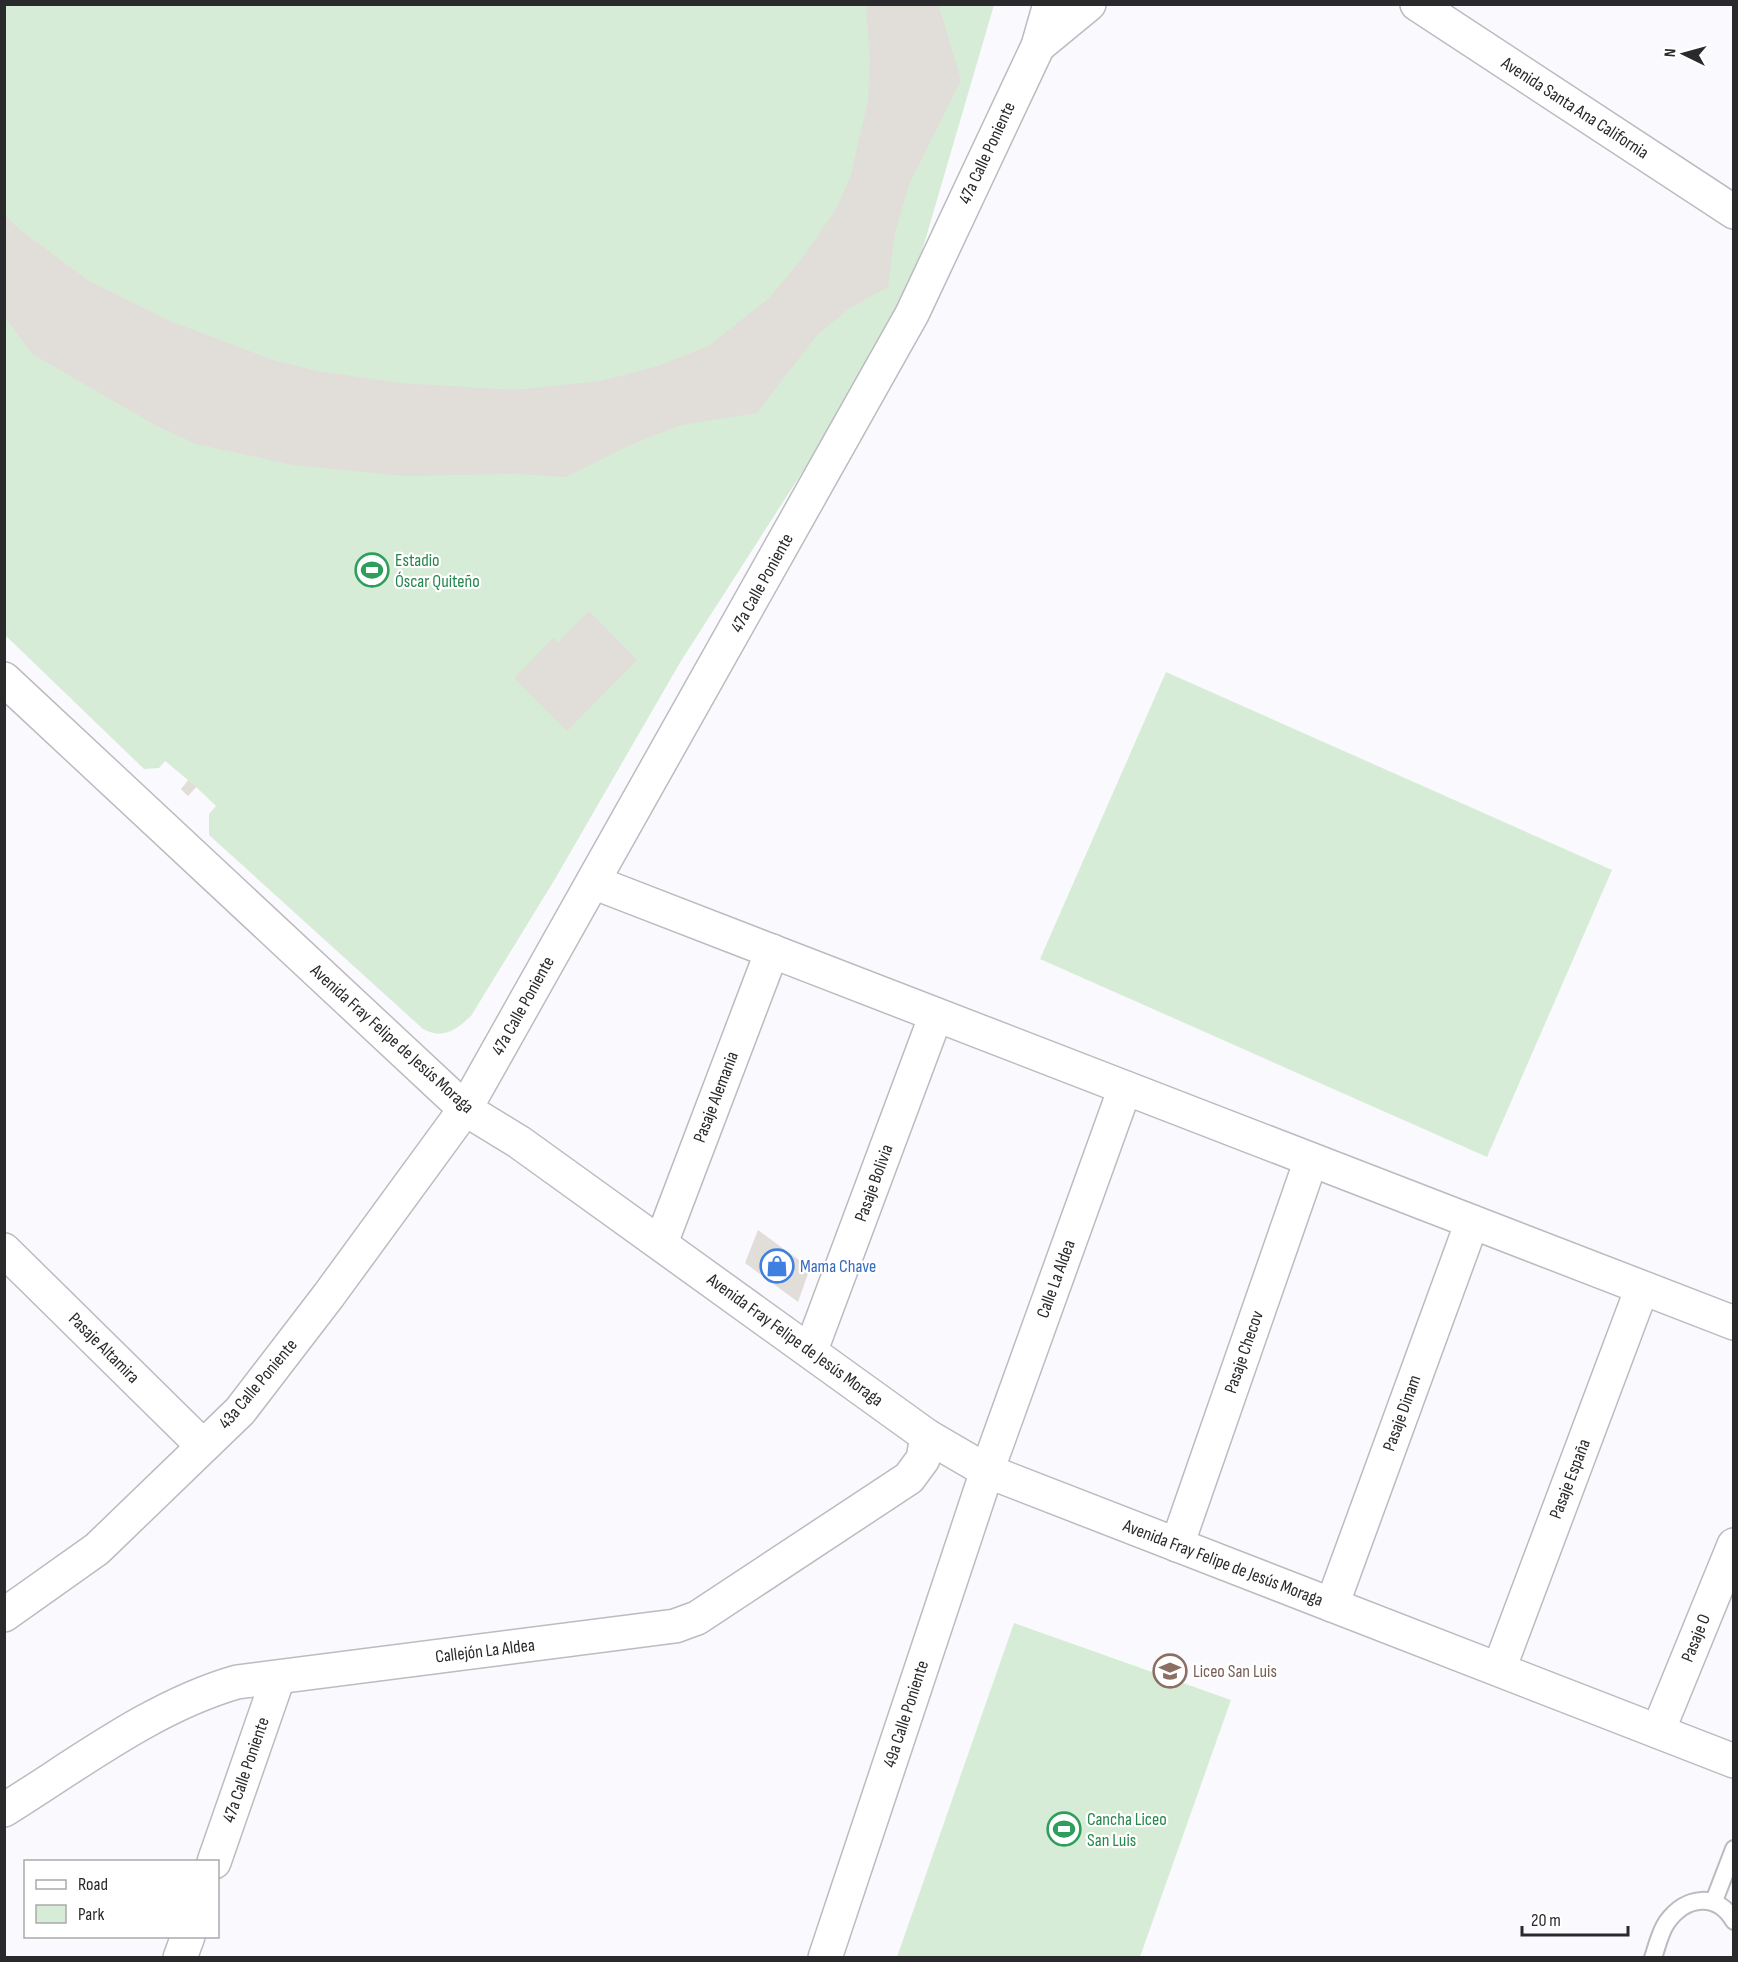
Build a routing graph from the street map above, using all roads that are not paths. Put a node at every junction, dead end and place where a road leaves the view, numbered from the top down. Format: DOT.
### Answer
graph roads {
  1 [pos="1050,4"];
  2 [pos="1089,4"];
  3 [pos="1417,4"];
  4 [pos="1038,46"];
  5 [pos="1734,212"];
  6 [pos="4,679"];
  7 [pos="593,882"];
  8 [pos="772,951"];
  9 [pos="936,1015"];
  10 [pos="1125,1088"];
  11 [pos="465,1109"];
  12 [pos="1311,1160"];
  13 [pos="1472,1222"];
  14 [pos="661,1243"];
  15 [pos="4,1250"];
  16 [pos="1642,1288"];
  17 [pos="1734,1323"];
  18 [pos="811,1350"];
  19 [pos="927,1436"];
  20 [pos="203,1446"];
  21 [pos="987,1471"];
  22 [pos="1177,1545"];
  23 [pos="1734,1545"];
  24 [pos="1332,1605"];
  25 [pos="4,1615"];
  26 [pos="1499,1669"];
  27 [pos="278,1678"];
  28 [pos="1658,1731"];
  29 [pos="1734,1761"];
  30 [pos="4,1810"];
  31 [pos="1734,1849"];
  32 [pos="215,1860"];
  33 [pos="1714,1901"];
  34 [pos="1734,1921"];
  35 [pos="187,1938"];
  36 [pos="180,1958"];
  37 [pos="825,1958"];
  38 [pos="1653,1958"];
  1 -- 4 [label="street, 47a Calle Poniente"];
  2 -- 4 [label="street, 47a Calle Poniente"];
  3 -- 5 [label="street, Avenida Santa Ana California"];
  4 -- 7 [label="street, 47a Calle Poniente"];
  6 -- 11 [label="street, Avenida Fray Felipe de Jesús Moraga"];
  7 -- 8 [label="street"];
  7 -- 11 [label="street, 47a Calle Poniente"];
  8 -- 9 [label="street"];
  8 -- 14 [label="street, Pasaje Alemania"];
  9 -- 10 [label="street"];
  9 -- 18 [label="street, Pasaje Bolivia"];
  10 -- 12 [label="street"];
  10 -- 21 [label="street, Calle La Aldea"];
  11 -- 14 [label="street, Avenida Fray Felipe de Jesús Moraga"];
  11 -- 20 [label="street, 43a Calle Poniente"];
  12 -- 13 [label="street"];
  12 -- 22 [label="street, Pasaje Checov"];
  13 -- 16 [label="street"];
  13 -- 24 [label="street, Pasaje Dinam"];
  14 -- 18 [label="street, Avenida Fray Felipe de Jesús Moraga"];
  15 -- 20 [label="street, Pasaje Altamira"];
  16 -- 17 [label="street"];
  16 -- 26 [label="street, Pasaje España"];
  18 -- 19 [label="street, Avenida Fray Felipe de Jesús Moraga"];
  19 -- 21 [label="street, Avenida Fray Felipe de Jesús Moraga"];
  19 -- 27 [label="street, Callejón La Aldea"];
  20 -- 25 [label="street, 43a Calle Poniente"];
  21 -- 22 [label="street, Avenida Fray Felipe de Jesús Moraga"];
  21 -- 37 [label="street, 49a Calle Poniente"];
  22 -- 24 [label="street, Avenida Fray Felipe de Jesús Moraga"];
  23 -- 28 [label="street, Pasaje O"];
  24 -- 26 [label="street, Avenida Fray Felipe de Jesús Moraga"];
  26 -- 28 [label="street, Avenida Fray Felipe de Jesús Moraga"];
  27 -- 30 [label="street, Callejón La Aldea"];
  27 -- 32 [label="street, 47a Calle Poniente"];
  28 -- 29 [label="street, Avenida Fray Felipe de Jesús Moraga"];
  31 -- 33 [label="lane"];
  33 -- 34 [label="lane"];
  33 -- 38 [label="lane"];
  35 -- 36 [label="street"];
}
